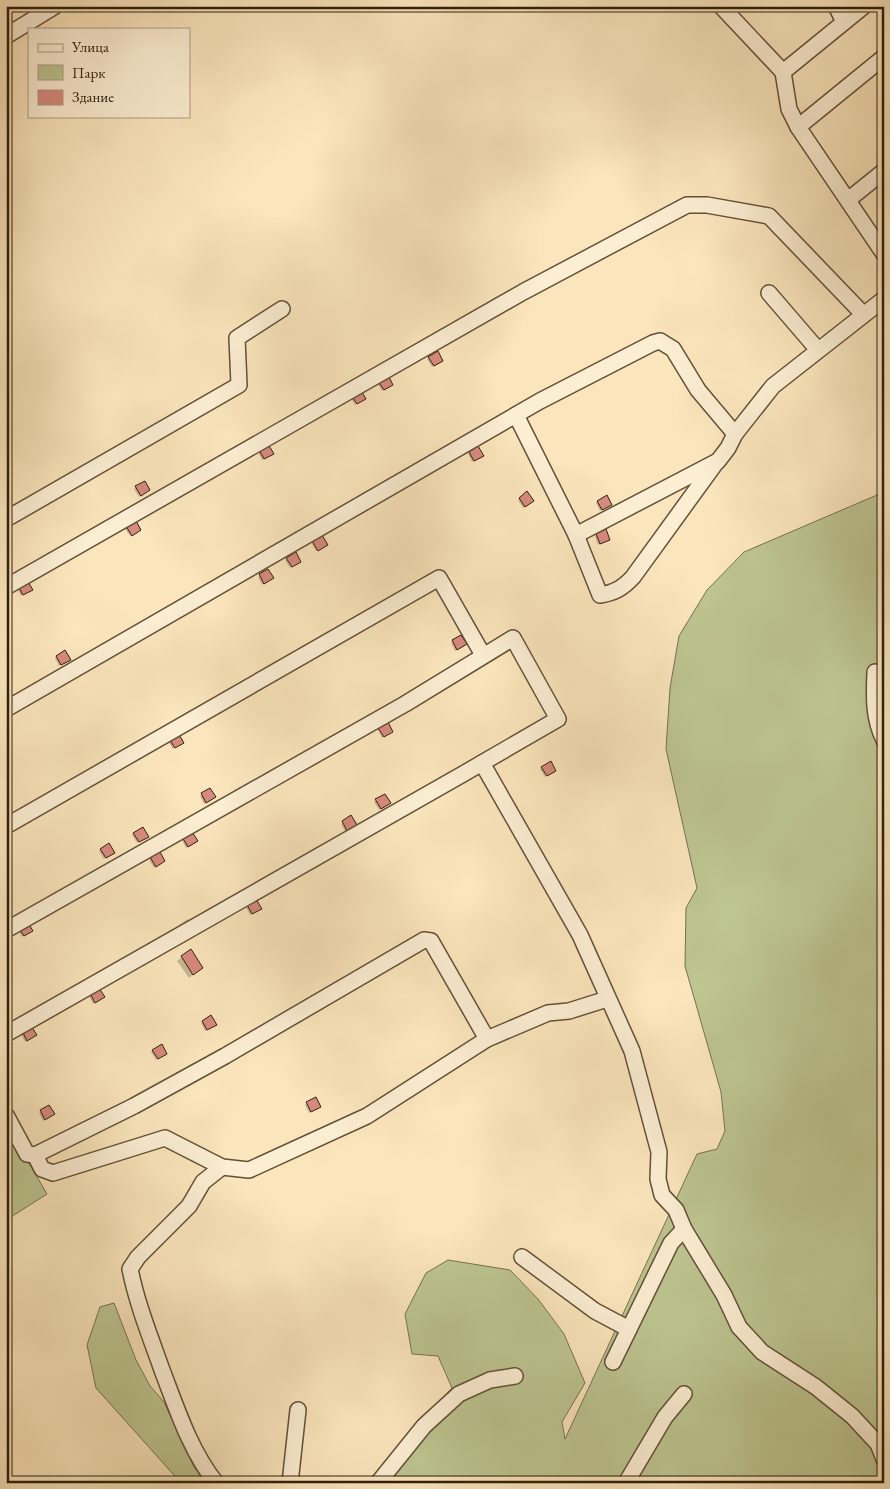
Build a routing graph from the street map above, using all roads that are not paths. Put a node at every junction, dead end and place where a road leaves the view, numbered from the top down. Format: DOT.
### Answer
graph roads {
  1 [pos="55,6"];
  2 [pos="721,6"];
  3 [pos="836,6"];
  4 [pos="864,6"];
  5 [pos="844,22"];
  6 [pos="8,31"];
  7 [pos="884,57"];
  8 [pos="783,72"];
  9 [pos="798,127"];
  10 [pos="884,171"];
  11 [pos="848,200"];
  12 [pos="884,254"];
  13 [pos="769,293"];
  14 [pos="884,299"];
  15 [pos="282,309"];
  16 [pos="863,314"];
  17 [pos="818,350"];
  18 [pos="516,415"];
  19 [pos="735,434"];
  20 [pos="718,461"];
  21 [pos="6,519"];
  22 [pos="576,535"];
  23 [pos="6,587"];
  24 [pos="483,655"];
  25 [pos="875,672"];
  26 [pos="6,709"];
  27 [pos="884,740"];
  28 [pos="482,763"];
  29 [pos="6,826"];
  30 [pos="6,930"];
  31 [pos="607,999"];
  32 [pos="6,1034"];
  33 [pos="487,1039"];
  34 [pos="6,1115"];
  35 [pos="34,1155"];
  36 [pos="222,1168"];
  37 [pos="684,1229"];
  38 [pos="522,1257"];
  39 [pos="629,1329"];
  40 [pos="614,1362"];
  41 [pos="515,1376"];
  42 [pos="684,1394"];
  43 [pos="298,1410"];
  44 [pos="884,1459"];
  45 [pos="216,1483"];
  46 [pos="290,1483"];
  47 [pos="378,1483"];
  48 [pos="626,1483"];
  1 -- 6 [label="lane"];
  2 -- 8 [label="lane"];
  3 -- 5 [label="lane"];
  4 -- 5 [label="lane"];
  5 -- 8 [label="lane"];
  7 -- 9 [label="lane"];
  8 -- 9 [label="lane"];
  9 -- 11 [label="lane"];
  10 -- 11 [label="lane"];
  11 -- 12 [label="lane"];
  13 -- 17 [label="lane"];
  14 -- 16 [label="lane"];
  15 -- 21 [label="lane"];
  16 -- 17 [label="lane"];
  16 -- 23 [label="lane"];
  17 -- 19 [label="lane"];
  18 -- 19 [label="lane"];
  18 -- 22 [label="lane"];
  18 -- 26 [label="lane"];
  19 -- 20 [label="lane"];
  20 -- 22 [label="lane"];
  20 -- 22 [label="lane"];
  24 -- 28 [label="lane"];
  24 -- 29 [label="lane"];
  24 -- 30 [label="lane"];
  25 -- 27 [label="lane"];
  28 -- 31 [label="lane"];
  28 -- 32 [label="lane"];
  31 -- 33 [label="lane"];
  31 -- 37 [label="lane"];
  33 -- 35 [label="lane"];
  33 -- 36 [label="lane"];
  34 -- 35 [label="lane"];
  35 -- 36 [label="lane"];
  36 -- 45 [label="lane"];
  37 -- 39 [label="lane"];
  37 -- 44 [label="lane"];
  38 -- 39 [label="lane"];
  39 -- 40 [label="lane"];
  41 -- 47 [label="lane"];
  42 -- 48 [label="lane"];
  43 -- 46 [label="lane"];
}
